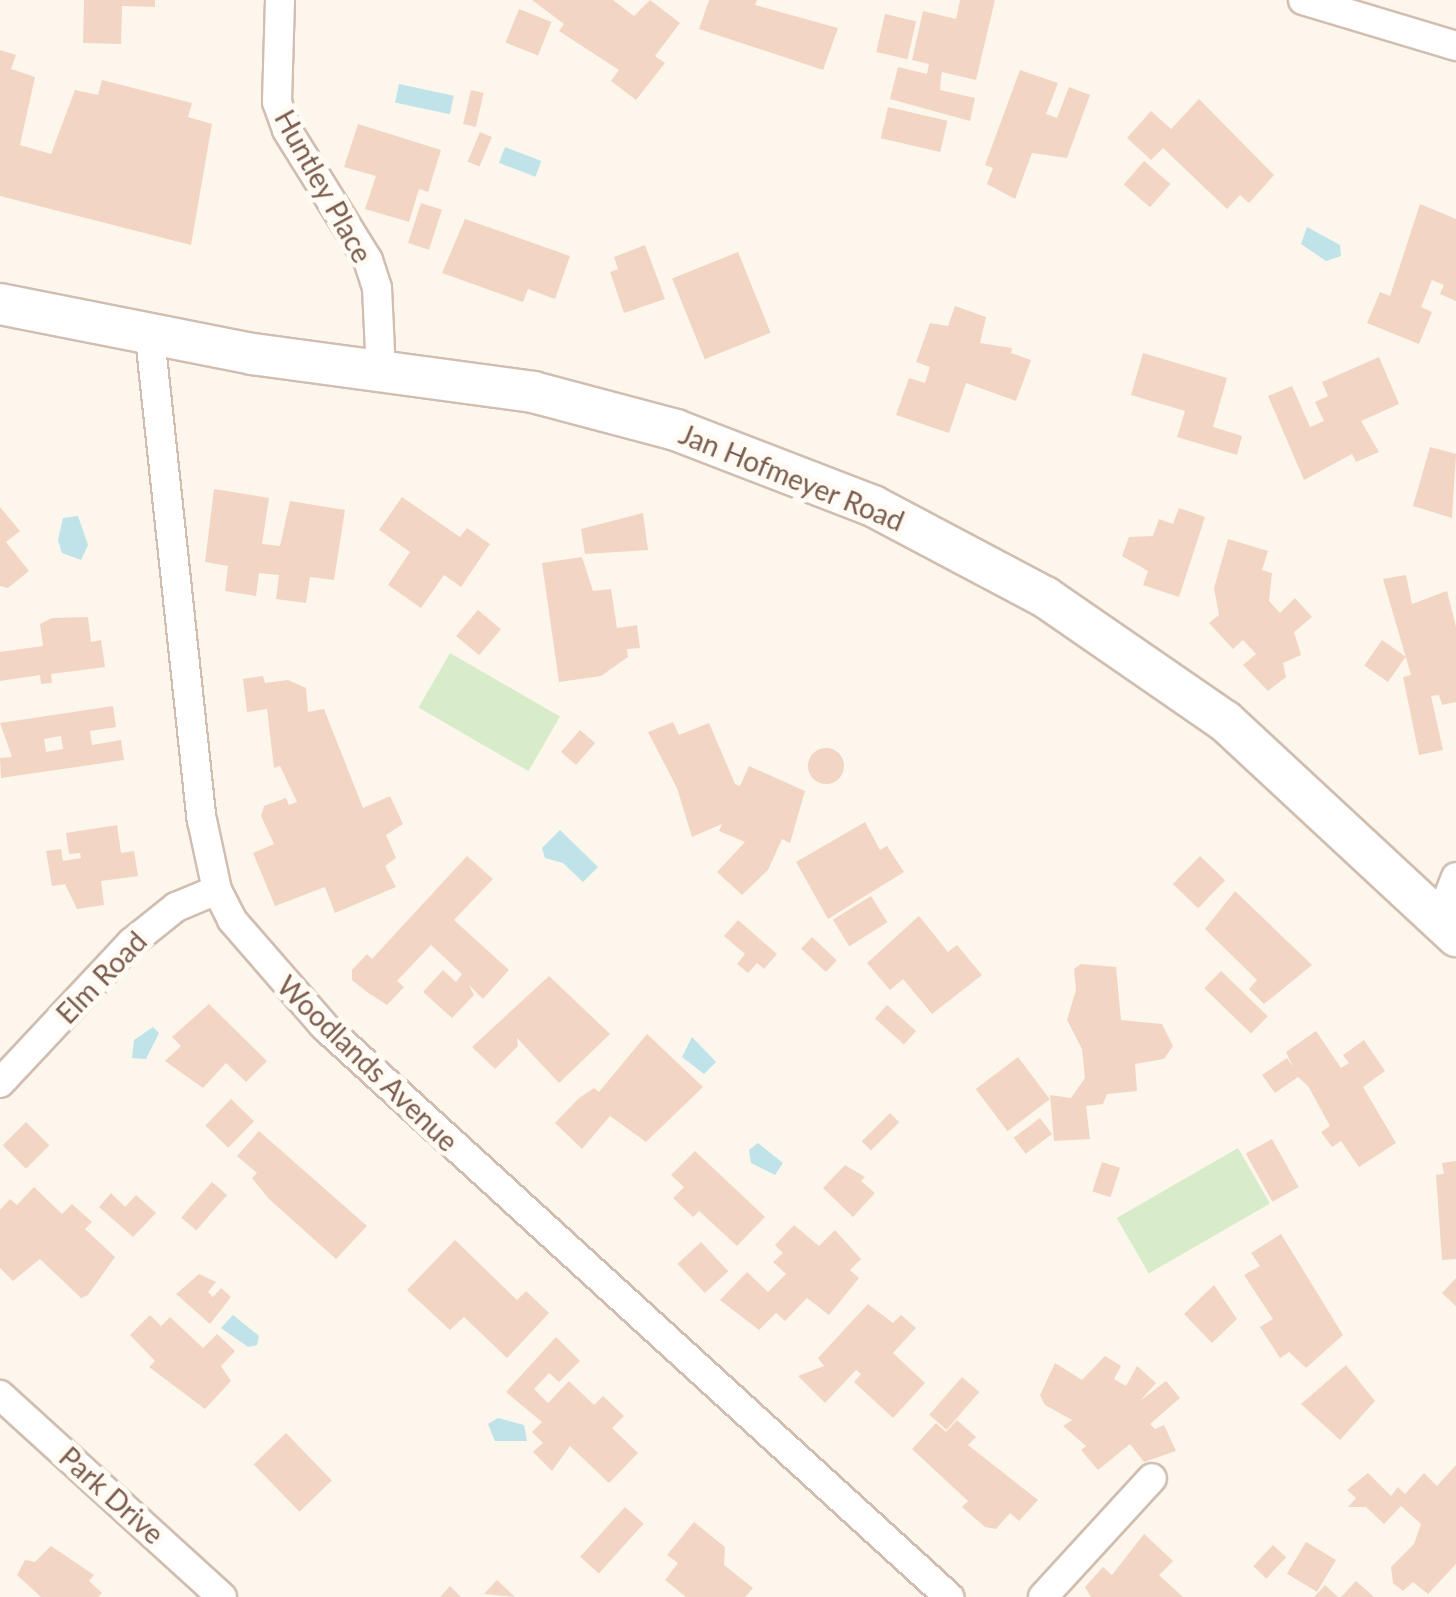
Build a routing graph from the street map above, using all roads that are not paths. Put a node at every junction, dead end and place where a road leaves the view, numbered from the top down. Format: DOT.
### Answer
graph roads {
  1 [pos="280,0"];
  2 [pos="1303,0"];
  3 [pos="1456,46"];
  4 [pos="0,304"];
  5 [pos="150,337"];
  6 [pos="382,372"];
  7 [pos="1456,876"];
  8 [pos="216,890"];
  9 [pos="1448,928"];
  10 [pos="0,1083"];
  11 [pos="0,1396"];
  12 [pos="1152,1478"];
  13 [pos="222,1597"];
  14 [pos="948,1597"];
  15 [pos="1043,1597"];
  1 -- 6 [label="street, Huntley Place"];
  2 -- 3 [label="street"];
  4 -- 5 [label="street, Jan Hofmeyer Road"];
  5 -- 6 [label="street, Jan Hofmeyer Road"];
  5 -- 8 [label="street, Woodlands Avenue"];
  6 -- 9 [label="street, Jan Hofmeyer Road"];
  7 -- 9 [label="street"];
  8 -- 10 [label="street, Elm Road"];
  8 -- 14 [label="street, Woodlands Avenue"];
  11 -- 13 [label="street, Park Drive"];
  12 -- 15 [label="street"];
}
